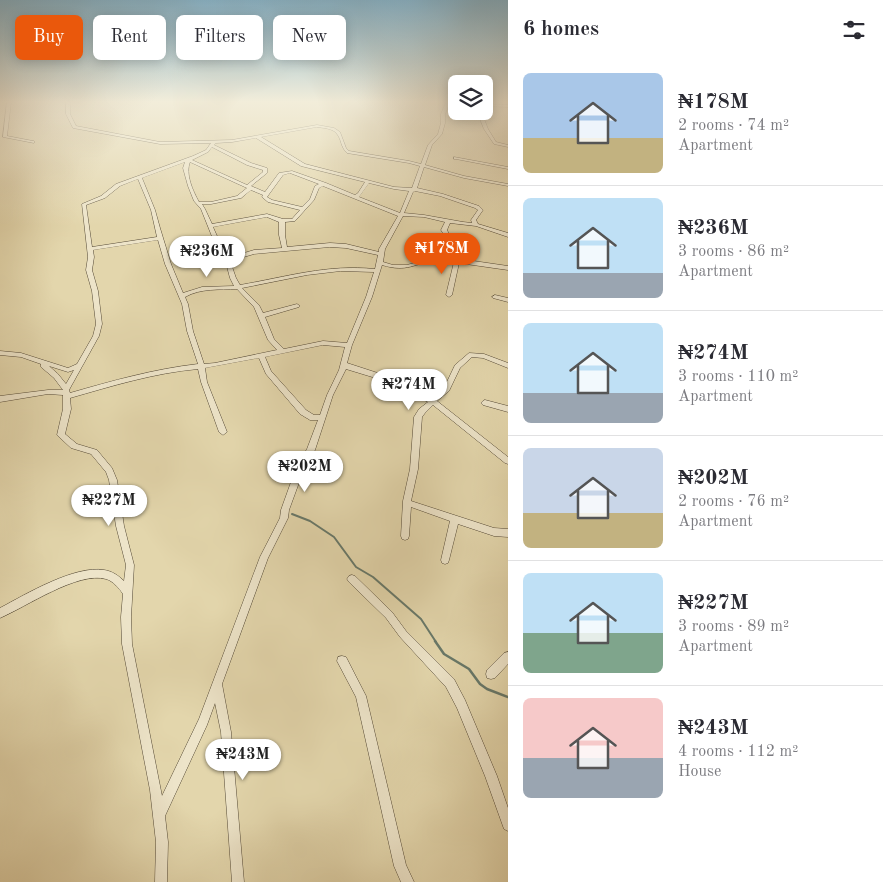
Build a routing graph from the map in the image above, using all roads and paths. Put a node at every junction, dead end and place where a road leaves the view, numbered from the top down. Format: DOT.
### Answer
graph roads {
  1 [pos="211,143"];
  2 [pos="268,143"];
  3 [pos="342,143"];
  4 [pos="431,143"];
  5 [pos="496,143"];
  6 [pos="508,146"];
  7 [pos="456,158"];
  8 [pos="188,160"];
  9 [pos="422,166"];
  10 [pos="508,168"];
  11 [pos="139,177"];
  12 [pos="368,182"];
  13 [pos="324,184"];
  14 [pos="508,185"];
  15 [pos="248,188"];
  16 [pos="413,190"];
  17 [pos="266,194"];
  18 [pos="355,197"];
  19 [pos="201,204"];
  20 [pos="303,209"];
  21 [pos="401,215"];
  22 [pos="282,221"];
  23 [pos="448,222"];
  24 [pos="476,225"];
  25 [pos="210,226"];
  26 [pos="446,234"];
  27 [pos="508,235"];
  28 [pos="160,238"];
  29 [pos="285,248"];
  30 [pos="90,249"];
  31 [pos="380,259"];
  32 [pos="227,260"];
  33 [pos="457,260"];
  34 [pos="508,268"];
  35 [pos="376,271"];
  36 [pos="239,285"];
  37 [pos="182,296"];
  38 [pos="449,296"];
  39 [pos="495,297"];
  40 [pos="508,300"];
  41 [pos="297,306"];
  42 [pos="261,316"];
  43 [pos="349,345"];
  44 [pos="281,350"];
  45 [pos="0,353"];
  46 [pos="261,355"];
  47 [pos="39,362"];
  48 [pos="201,365"];
  49 [pos="508,366"];
  50 [pos="344,367"];
  51 [pos="70,373"];
  52 [pos="67,393"];
  53 [pos="0,399"];
  54 [pos="432,401"];
  55 [pos="485,403"];
  56 [pos="508,409"];
  57 [pos="322,417"];
  58 [pos="223,432"];
  59 [pos="508,461"];
  60 [pos="408,503"];
  61 [pos="455,519"];
  62 [pos="508,533"];
  63 [pos="405,536"];
  64 [pos="446,560"];
  65 [pos="352,579"];
  66 [pos="127,592"];
  67 [pos="0,613"];
  68 [pos="508,657"];
  69 [pos="342,661"];
  70 [pos="491,674"];
  71 [pos="217,685"];
  72 [pos="159,815"];
  73 [pos="508,825"];
  74 [pos="161,882"];
  75 [pos="238,882"];
  76 [pos="408,882"];
  1 -- 8 [label="street"];
  1 -- 15 [label="street"];
  2 -- 12 [label="street"];
  3 -- 9 [label="street"];
  4 -- 9 [label="street"];
  5 -- 6 [label="street"];
  7 -- 10 [label="street"];
  8 -- 11 [label="street"];
  8 -- 15 [label="street"];
  8 -- 19 [label="street"];
  9 -- 14 [label="street"];
  9 -- 16 [label="street"];
  11 -- 28 [label="street"];
  11 -- 30 [label="street"];
  12 -- 16 [label="street"];
  12 -- 18 [label="street"];
  13 -- 17 [label="street"];
  13 -- 18 [label="street"];
  13 -- 20 [label="street"];
  15 -- 17 [label="street"];
  15 -- 19 [label="street"];
  16 -- 21 [label="street"];
  16 -- 24 [label="street"];
  17 -- 20 [label="street"];
  18 -- 21 [label="street"];
  19 -- 25 [label="street"];
  20 -- 22 [label="street"];
  21 -- 23 [label="street"];
  21 -- 31 [label="street"];
  22 -- 25 [label="street"];
  22 -- 29 [label="street"];
  23 -- 24 [label="street"];
  23 -- 26 [label="street"];
  24 -- 27 [label="street"];
  25 -- 32 [label="street"];
  28 -- 30 [label="street"];
  28 -- 37 [label="street"];
  29 -- 31 [label="street"];
  29 -- 32 [label="street"];
  30 -- 51 [label="street"];
  31 -- 33 [label="street"];
  31 -- 35 [label="street"];
  32 -- 36 [label="street"];
  33 -- 34 [label="street"];
  33 -- 38 [label="street"];
  35 -- 36 [label="street"];
  35 -- 43 [label="street"];
  36 -- 37 [label="street"];
  36 -- 42 [label="street"];
  37 -- 48 [label="street"];
  39 -- 40 [label="street"];
  41 -- 42 [label="street"];
  42 -- 44 [label="street"];
  43 -- 44 [label="street"];
  43 -- 50 [label="street"];
  44 -- 46 [label="street"];
  45 -- 47 [label="street"];
  46 -- 48 [label="street"];
  46 -- 57 [label="street"];
  47 -- 51 [label="street"];
  47 -- 52 [label="street"];
  48 -- 52 [label="street"];
  48 -- 58 [label="street"];
  49 -- 54 [label="street"];
  50 -- 54 [label="street"];
  50 -- 57 [label="street"];
  51 -- 52 [label="street"];
  52 -- 53 [label="street"];
  52 -- 66 [label="street"];
  54 -- 59 [label="street"];
  54 -- 60 [label="street"];
  55 -- 56 [label="street"];
  57 -- 71 [label="street"];
  60 -- 61 [label="street"];
  60 -- 63 [label="street"];
  61 -- 62 [label="street"];
  61 -- 64 [label="street"];
  65 -- 73 [label="street"];
  66 -- 67 [label="street"];
  66 -- 72 [label="street"];
  68 -- 70 [label="street"];
  69 -- 76 [label="street"];
  71 -- 72 [label="street"];
  71 -- 75 [label="street"];
  72 -- 74 [label="street"];
}
